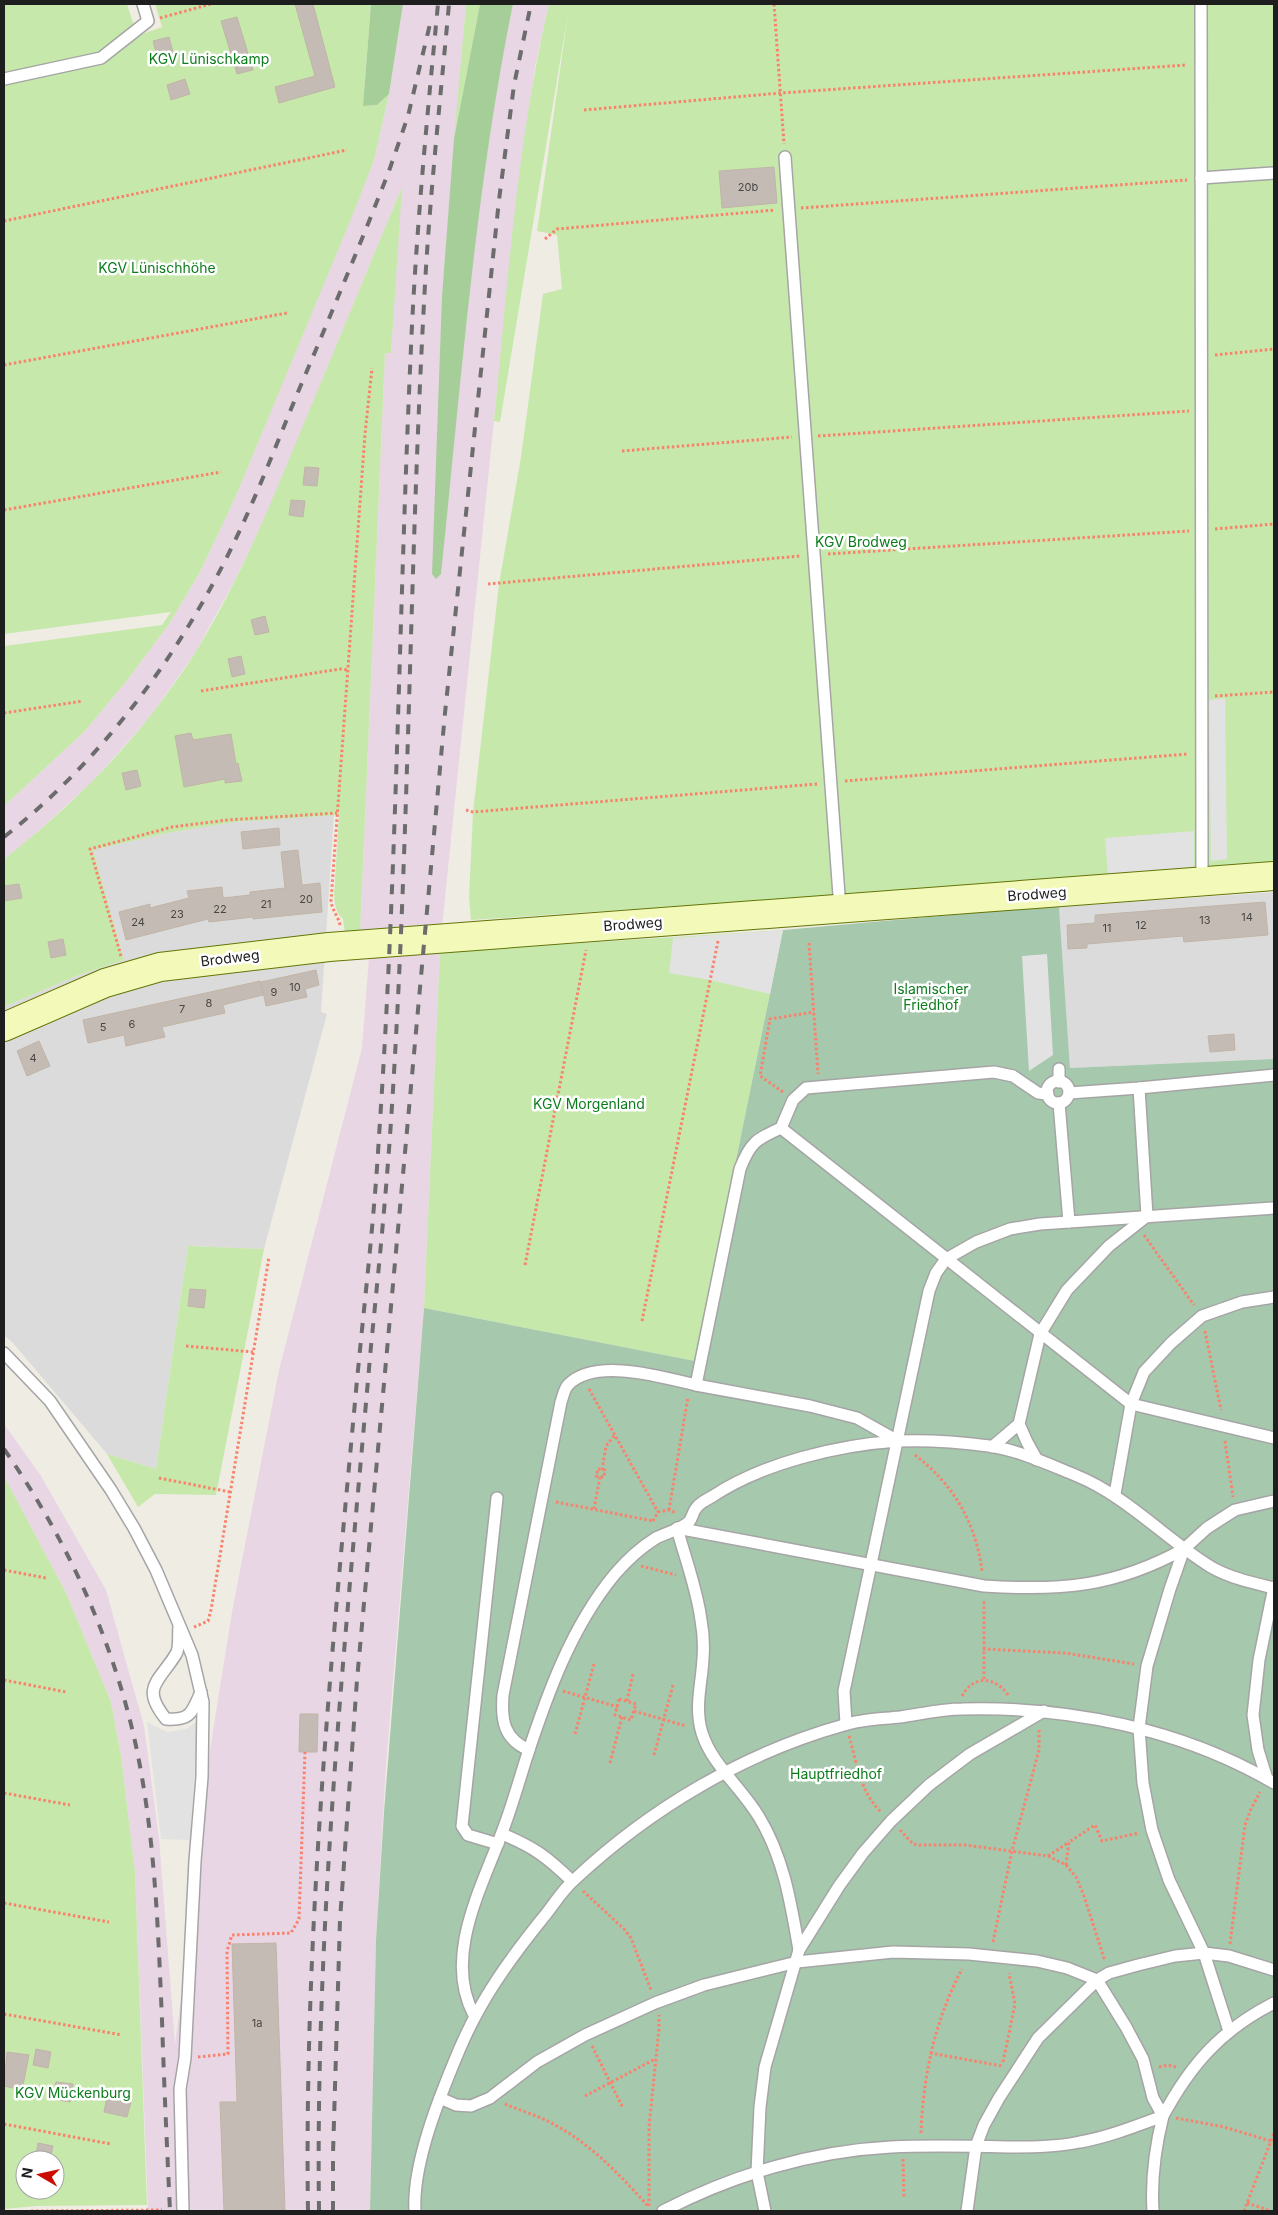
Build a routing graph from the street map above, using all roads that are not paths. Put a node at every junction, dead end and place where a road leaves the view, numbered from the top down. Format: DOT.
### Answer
graph roads {
  1 [pos="143,4"];
  2 [pos="1201,4"];
  3 [pos="4,79"];
  4 [pos="785,157"];
  5 [pos="1274,173"];
  6 [pos="1201,178"];
  7 [pos="1274,876"];
  8 [pos="1202,882"];
  9 [pos="840,909"];
  10 [pos="4,1027"];
  11 [pos="1059,1069"];
  12 [pos="1274,1075"];
  13 [pos="1059,1082"];
  14 [pos="1139,1088"];
  15 [pos="1069,1093"];
  16 [pos="1048,1094"];
  17 [pos="1059,1103"];
  18 [pos="781,1128"];
  19 [pos="1274,1208"];
  20 [pos="1147,1216"];
  21 [pos="1068,1222"];
  22 [pos="946,1259"];
  23 [pos="1274,1297"];
  24 [pos="1040,1334"];
  25 [pos="4,1353"];
  26 [pos="693,1384"];
  27 [pos="1131,1404"];
  28 [pos="1019,1424"];
  29 [pos="1274,1438"];
  30 [pos="898,1441"];
  31 [pos="992,1447"];
  32 [pos="1037,1460"];
  33 [pos="1115,1494"];
  34 [pos="497,1498"];
  35 [pos="1274,1501"];
  36 [pos="677,1528"];
  37 [pos="1184,1549"];
  38 [pos="872,1565"];
  39 [pos="1274,1588"];
  40 [pos="180,1623"];
  41 [pos="201,1692"];
  42 [pos="1044,1711"];
  43 [pos="846,1724"];
  44 [pos="1139,1728"];
  45 [pos="529,1750"];
  46 [pos="725,1772"];
  47 [pos="1271,1781"];
  48 [pos="500,1839"];
  49 [pos="572,1881"];
  50 [pos="799,1950"];
  51 [pos="1204,1953"];
  52 [pos="797,1962"];
  53 [pos="1274,1970"];
  54 [pos="1096,1980"];
  55 [pos="1274,2003"];
  56 [pos="474,2015"];
  57 [pos="1229,2031"];
  58 [pos="440,2098"];
  59 [pos="1163,2116"];
  60 [pos="976,2146"];
  61 [pos="757,2172"];
  62 [pos="183,2211"];
  63 [pos="415,2211"];
  64 [pos="663,2211"];
  65 [pos="765,2211"];
  66 [pos="967,2211"];
  67 [pos="1153,2211"];
  1 -- 3 [label="lane"];
  2 -- 6 [label="lane"];
  4 -- 9 [label="lane"];
  5 -- 6 [label="lane"];
  6 -- 8 [label="lane"];
  7 -- 8 [label="street, Brodweg"];
  8 -- 9 [label="street, Brodweg"];
  9 -- 10 [label="street, Brodweg"];
  11 -- 13 [label="lane"];
  12 -- 14 [label="lane"];
  13 -- 15 [label="lane"];
  13 -- 16 [label="lane"];
  14 -- 15 [label="lane"];
  14 -- 20 [label="lane"];
  15 -- 17 [label="lane"];
  16 -- 17 [label="lane"];
  16 -- 18 [label="lane"];
  17 -- 21 [label="lane"];
  18 -- 22 [label="lane"];
  18 -- 26 [label="lane"];
  19 -- 20 [label="lane"];
  20 -- 21 [label="lane"];
  20 -- 24 [label="lane"];
  21 -- 22 [label="lane"];
  22 -- 24 [label="lane"];
  22 -- 30 [label="lane"];
  23 -- 27 [label="lane"];
  24 -- 27 [label="lane"];
  24 -- 28 [label="lane"];
  25 -- 40 [label="lane"];
  26 -- 30 [label="lane"];
  26 -- 45 [label="lane"];
  27 -- 29 [label="lane"];
  27 -- 33 [label="lane"];
  28 -- 31 [label="lane"];
  28 -- 32 [label="lane"];
  30 -- 31 [label="lane"];
  30 -- 36 [label="lane"];
  30 -- 38 [label="lane"];
  31 -- 32 [label="lane"];
  32 -- 33 [label="lane"];
  33 -- 37 [label="lane"];
  34 -- 48 [label="lane"];
  35 -- 37 [label="lane"];
  36 -- 38 [label="lane"];
  36 -- 45 [label="lane"];
  36 -- 46 [label="lane"];
  37 -- 38 [label="lane"];
  37 -- 39 [label="lane"];
  37 -- 44 [label="lane"];
  38 -- 43 [label="lane"];
  39 -- 47 [label="lane"];
  40 -- 41 [label="lane"];
  40 -- 41 [label="lane"];
  41 -- 62 [label="lane"];
  42 -- 43 [label="lane"];
  42 -- 44 [label="lane"];
  42 -- 50 [label="lane"];
  43 -- 46 [label="lane"];
  44 -- 47 [label="lane"];
  44 -- 51 [label="lane"];
  45 -- 48 [label="lane"];
  46 -- 49 [label="lane"];
  46 -- 50 [label="lane"];
  48 -- 49 [label="lane"];
  48 -- 56 [label="lane"];
  49 -- 56 [label="lane"];
  50 -- 52 [label="lane"];
  51 -- 53 [label="lane"];
  51 -- 54 [label="lane"];
  51 -- 57 [label="lane"];
  52 -- 54 [label="lane"];
  52 -- 58 [label="lane"];
  52 -- 61 [label="lane"];
  54 -- 59 [label="lane"];
  54 -- 60 [label="lane"];
  55 -- 57 [label="lane"];
  56 -- 58 [label="lane"];
  57 -- 59 [label="lane"];
  58 -- 63 [label="lane"];
  59 -- 60 [label="lane"];
  59 -- 67 [label="lane"];
  60 -- 61 [label="lane"];
  60 -- 66 [label="lane"];
  61 -- 64 [label="lane"];
  61 -- 65 [label="lane"];
}
